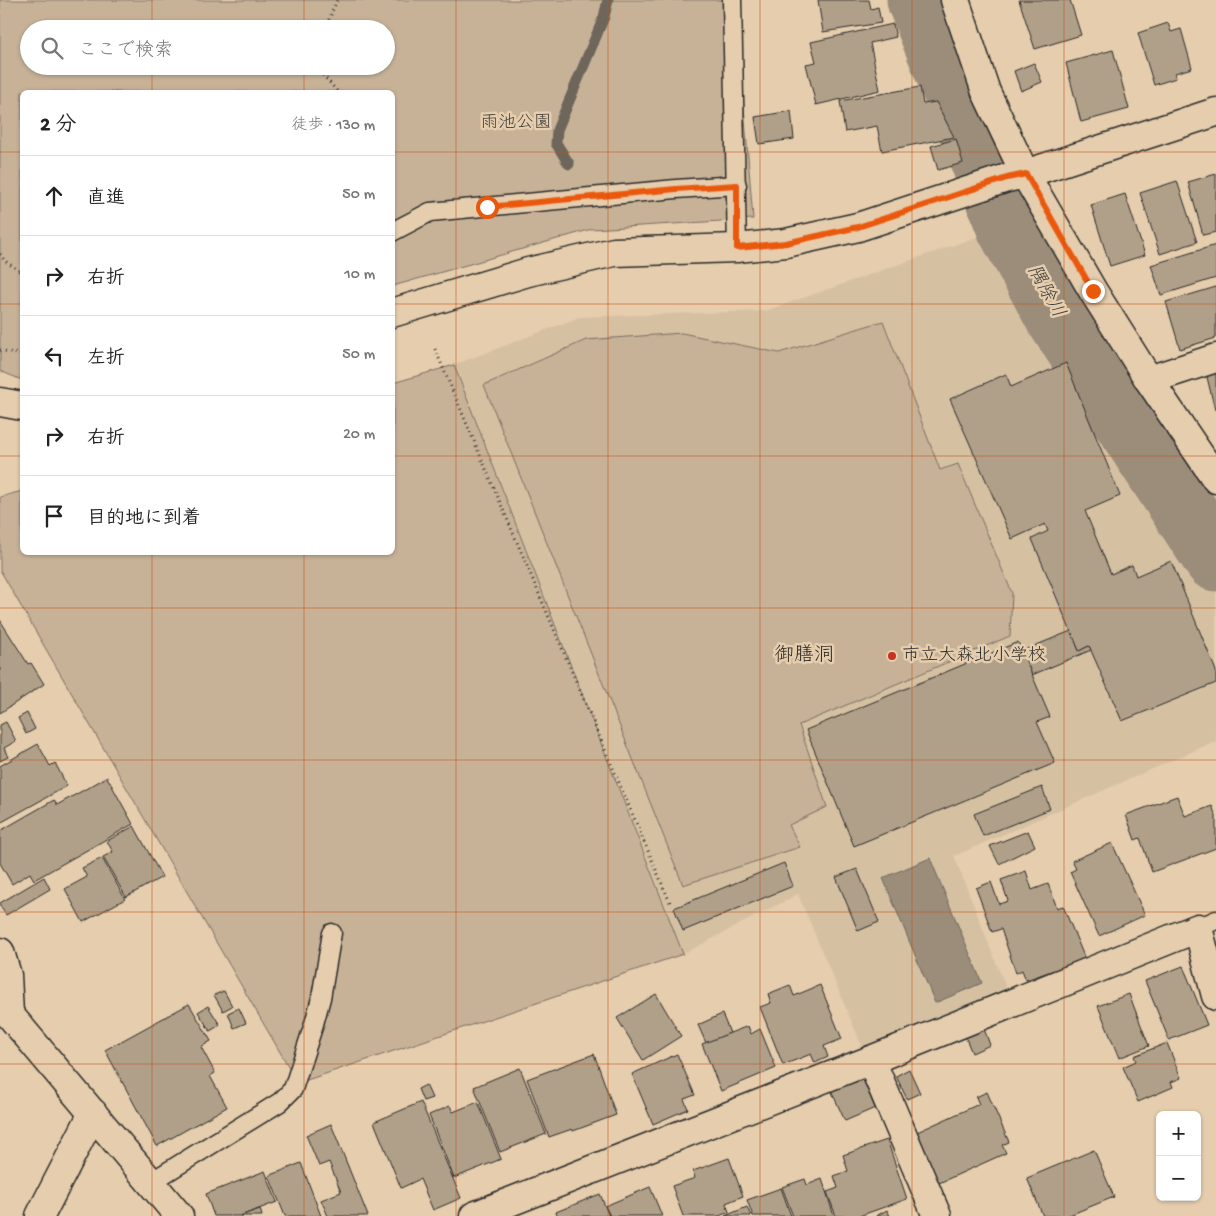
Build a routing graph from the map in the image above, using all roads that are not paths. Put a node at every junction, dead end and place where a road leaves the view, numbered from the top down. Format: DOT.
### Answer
graph roads {
  1 [pos="732,0"];
  2 [pos="955,0"];
  3 [pos="1216,112"];
  4 [pos="1026,174"];
  5 [pos="737,185"];
  6 [pos="395,230"];
  7 [pos="737,248"];
  8 [pos="395,312"];
  9 [pos="1216,358"];
  10 [pos="1149,380"];
  11 [pos="0,402"];
  12 [pos="20,406"];
  13 [pos="1216,479"];
  14 [pos="1207,924"];
  15 [pos="332,933"];
  16 [pos="0,952"];
  17 [pos="1216,996"];
  18 [pos="4,1010"];
  19 [pos="871,1060"];
  20 [pos="92,1113"];
  21 [pos="151,1182"];
  22 [pos="40,1216"];
  23 [pos="180,1216"];
  24 [pos="474,1216"];
  25 [pos="937,1216"];
  1 -- 5 [label="lane"];
  2 -- 4 [label="street"];
  3 -- 4 [label="street"];
  4 -- 7 [label="street"];
  4 -- 10 [label="street"];
  5 -- 6 [label="lane"];
  5 -- 7 [label="lane"];
  7 -- 8 [label="street"];
  9 -- 10 [label="street"];
  10 -- 13 [label="street"];
  11 -- 12 [label="street"];
  14 -- 17 [label="street"];
  14 -- 19 [label="street"];
  15 -- 21 [label="lane"];
  16 -- 18 [label="street"];
  18 -- 20 [label="street"];
  19 -- 24 [label="street"];
  19 -- 25 [label="street"];
  20 -- 21 [label="street"];
  20 -- 22 [label="street"];
  21 -- 23 [label="street"];
}
